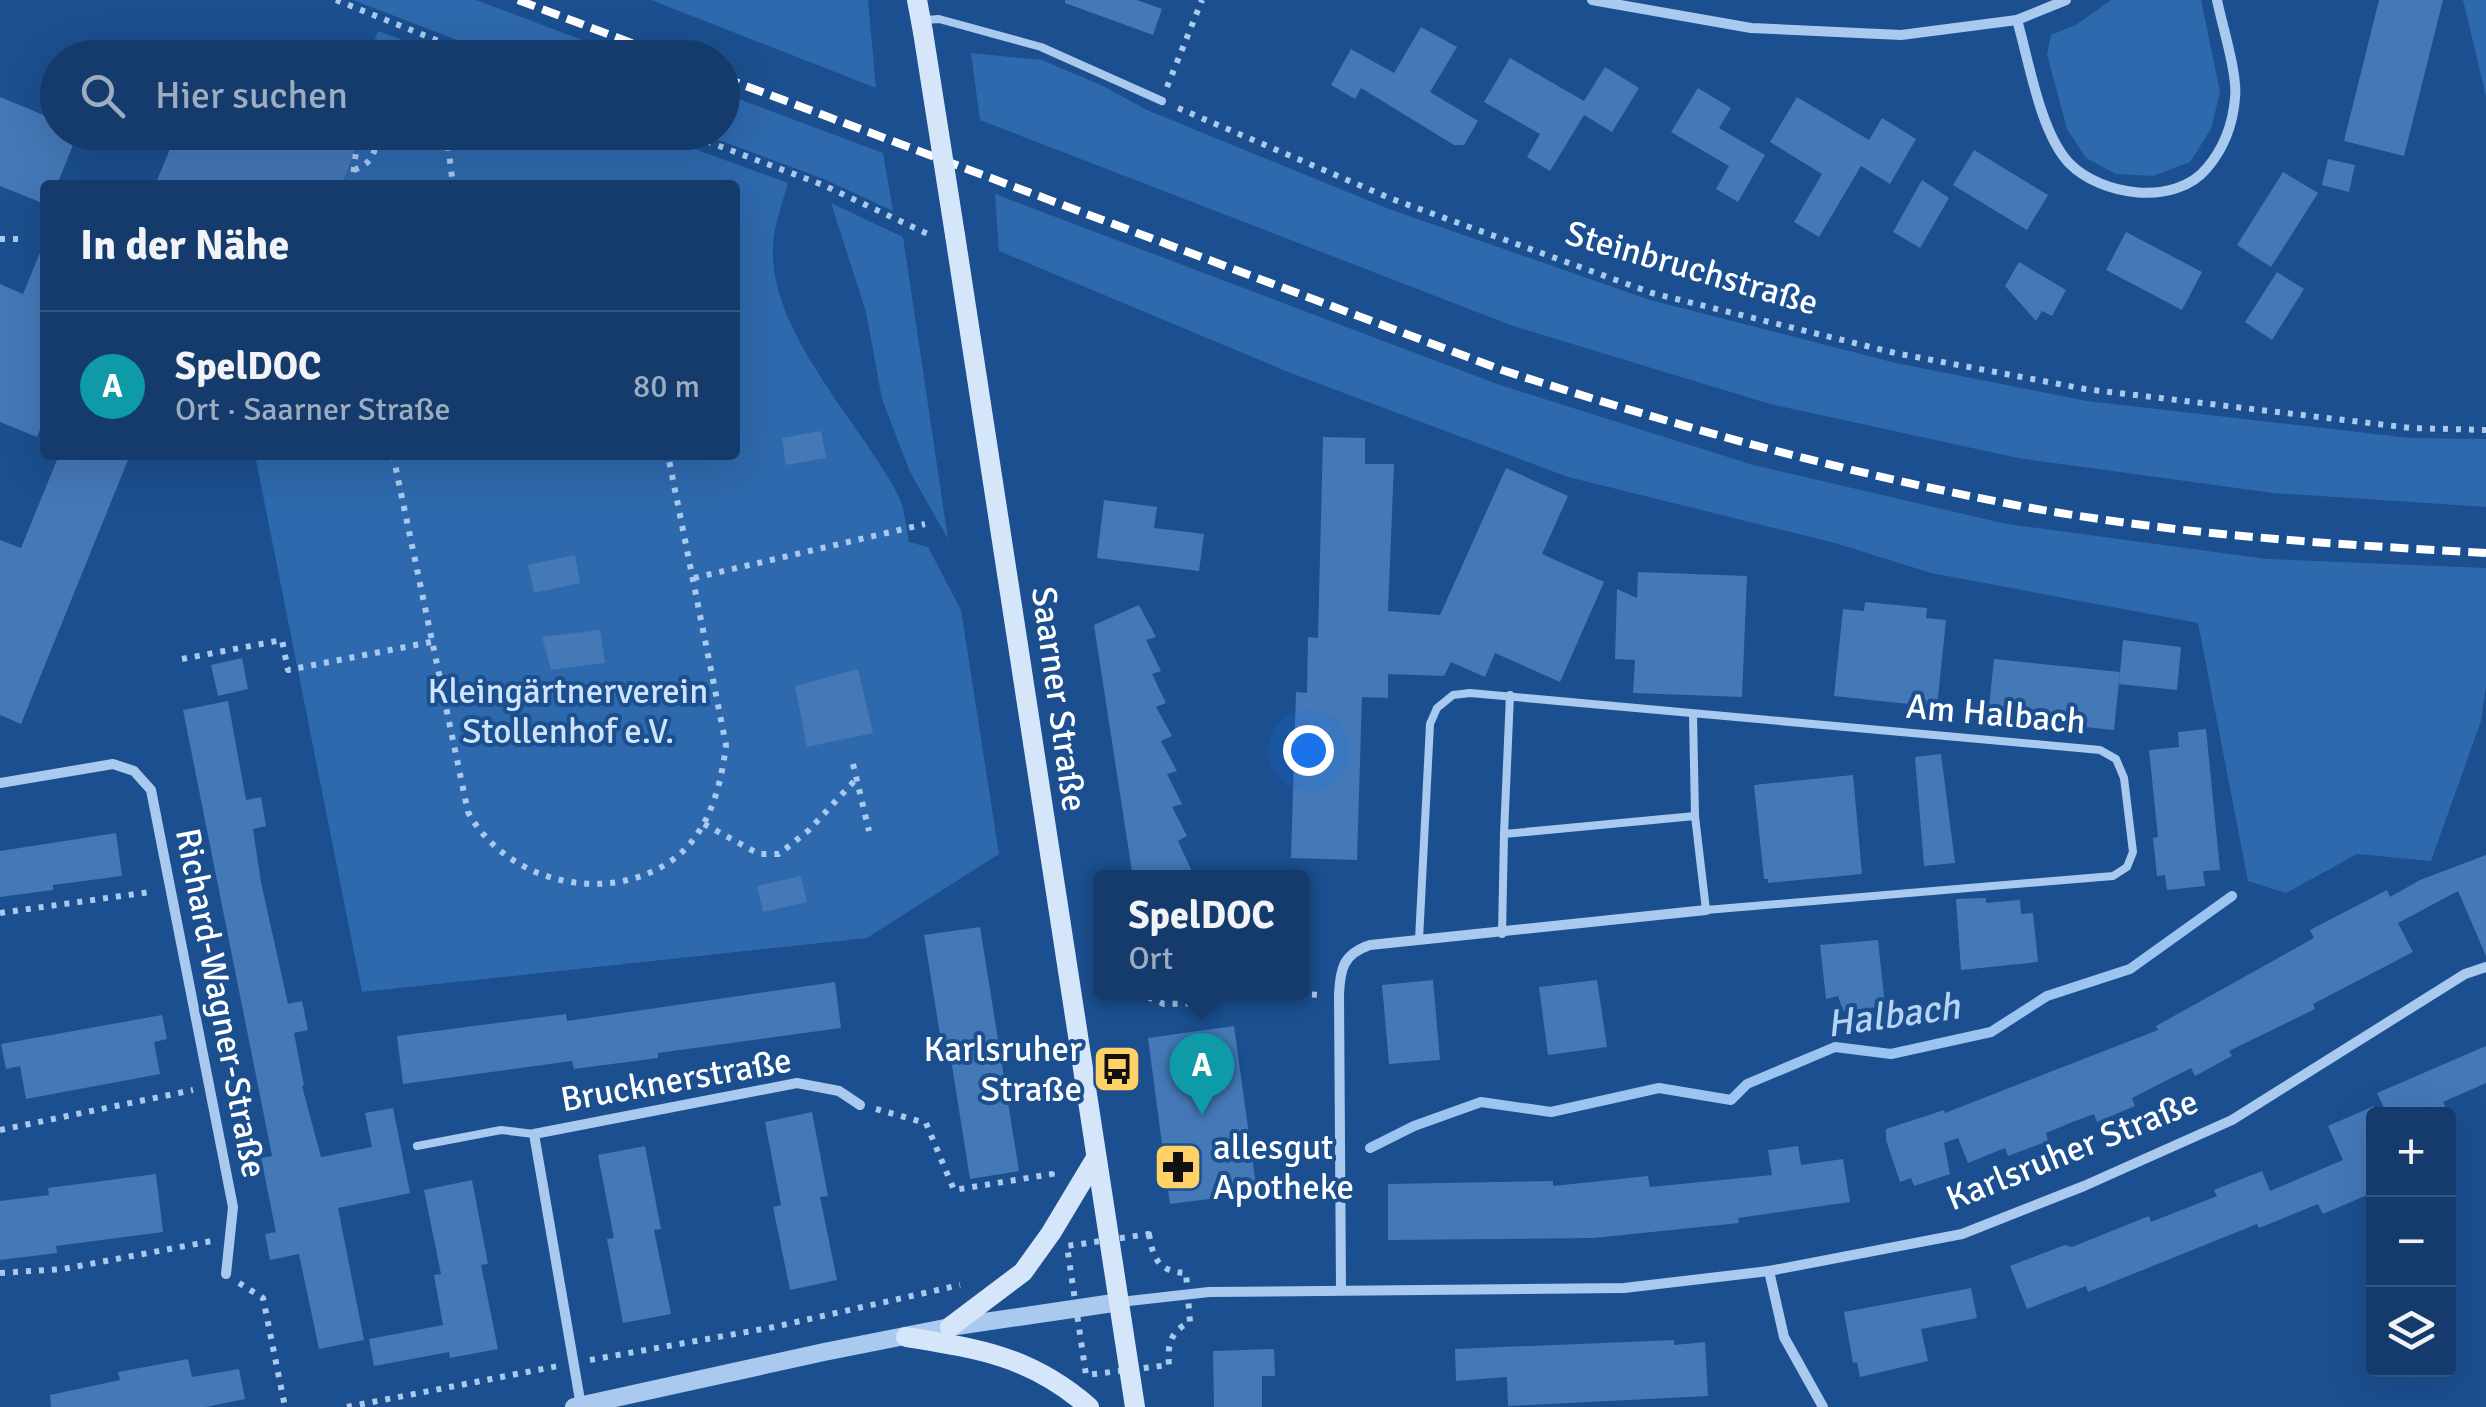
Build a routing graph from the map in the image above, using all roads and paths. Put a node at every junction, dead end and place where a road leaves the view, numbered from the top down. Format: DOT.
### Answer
graph roads {
  1 [pos="336,0"];
  2 [pos="1202,0"];
  3 [pos="1592,0"];
  4 [pos="2066,0"];
  5 [pos="2217,0"];
  6 [pos="920,17"];
  7 [pos="2017,20"];
  8 [pos="436,40"];
  9 [pos="1162,101"];
  10 [pos="356,150"];
  11 [pos="376,150"];
  12 [pos="449,150"];
  13 [pos="730,150"];
  14 [pos="354,170"];
  15 [pos="353,180"];
  16 [pos="452,180"];
  17 [pos="956,238"];
  18 [pos="21,239"];
  19 [pos="0,240"];
  20 [pos="2486,430"];
  21 [pos="394,460"];
  22 [pos="669,460"];
  23 [pos="925,524"];
  24 [pos="694,578"];
  25 [pos="431,642"];
  26 [pos="182,659"];
  27 [pos="1510,695"];
  28 [pos="1693,714"];
  29 [pos="853,764"];
  30 [pos="856,778"];
  31 [pos="0,783"];
  32 [pos="1695,816"];
  33 [pos="704,824"];
  34 [pos="869,831"];
  35 [pos="1504,834"];
  36 [pos="171,888"];
  37 [pos="1706,910"];
  38 [pos="0,913"];
  39 [pos="1502,934"];
  40 [pos="1419,940"];
  41 [pos="2486,967"];
  42 [pos="1309,994"];
  43 [pos="1339,996"];
  44 [pos="1155,1000"];
  45 [pos="1203,1000"];
  46 [pos="210,1087"];
  47 [pos="860,1105"];
  48 [pos="0,1130"];
  49 [pos="534,1134"];
  50 [pos="417,1146"];
  51 [pos="1096,1158"];
  52 [pos="1048,1186"];
  53 [pos="228,1238"];
  54 [pos="1769,1270"];
  55 [pos="0,1273"];
  56 [pos="226,1274"];
  57 [pos="974,1278"];
  58 [pos="1341,1290"];
  59 [pos="1120,1302"];
  60 [pos="950,1328"];
  61 [pos="906,1337"];
  62 [pos="572,1363"];
  63 [pos="577,1406"];
  64 [pos="285,1407"];
  65 [pos="347,1407"];
  66 [pos="1089,1407"];
  67 [pos="1135,1407"];
  68 [pos="1824,1407"];
  1 -- 8 [label="path"];
  2 -- 9 [label="path"];
  3 -- 7 [label="street"];
  4 -- 7 [label="street"];
  5 -- 7 [label="street"];
  6 -- 9 [label="lane"];
  6 -- 17 [label="main road, Saarner Straße, bridge"];
  9 -- 20 [label="path, Steinbruchstraße"];
  10 -- 14 [label="path"];
  11 -- 14 [label="path"];
  12 -- 16 [label="path"];
  13 -- 17 [label="path"];
  14 -- 15 [label="path"];
  17 -- 51 [label="main road, Saarner Straße"];
  18 -- 19 [label="path"];
  21 -- 25 [label="path"];
  22 -- 24 [label="path"];
  23 -- 24 [label="path"];
  24 -- 33 [label="path"];
  25 -- 26 [label="path"];
  25 -- 33 [label="path"];
  27 -- 28 [label="lane, Am Halbach"];
  27 -- 35 [label="lane"];
  27 -- 40 [label="lane, Am Halbach"];
  28 -- 32 [label="lane"];
  28 -- 37 [label="lane, Am Halbach"];
  29 -- 30 [label="path"];
  30 -- 33 [label="path"];
  30 -- 34 [label="path"];
  31 -- 36 [label="street, Richard-Wagner-Straße"];
  32 -- 35 [label="lane"];
  32 -- 37 [label="lane"];
  35 -- 39 [label="lane"];
  36 -- 38 [label="path"];
  36 -- 46 [label="street, Richard-Wagner-Straße"];
  37 -- 39 [label="street, Am Halbach"];
  39 -- 40 [label="street, Am Halbach"];
  40 -- 43 [label="street, Am Halbach"];
  41 -- 54 [label="street, Karlsruher Straße"];
  42 -- 43 [label="path"];
  43 -- 58 [label="street, Am Halbach"];
  44 -- 45 [label="path"];
  46 -- 48 [label="path"];
  46 -- 53 [label="street, Richard-Wagner-Straße"];
  47 -- 49 [label="street, Brucknerstraße"];
  47 -- 52 [label="path"];
  49 -- 50 [label="lane"];
  49 -- 62 [label="street, Brucknerstraße"];
  51 -- 59 [label="main road, Saarner Straße"];
  51 -- 60 [label="main road"];
  53 -- 55 [label="path"];
  53 -- 56 [label="street, Richard-Wagner-Straße"];
  54 -- 58 [label="street, Karlsruher Straße"];
  54 -- 68 [label="street"];
  56 -- 64 [label="path"];
  57 -- 62 [label="path"];
  58 -- 59 [label="street, Karlsruher Straße"];
  59 -- 60 [label="street, Karlsruher Straße"];
  59 -- 67 [label="main road, Saarner Straße"];
  60 -- 61 [label="street, Karlsruher Straße"];
  61 -- 63 [label="street, Karlsruher Straße"];
  61 -- 66 [label="main road"];
  62 -- 63 [label="street, Brucknerstraße"];
  62 -- 65 [label="path"];
}
